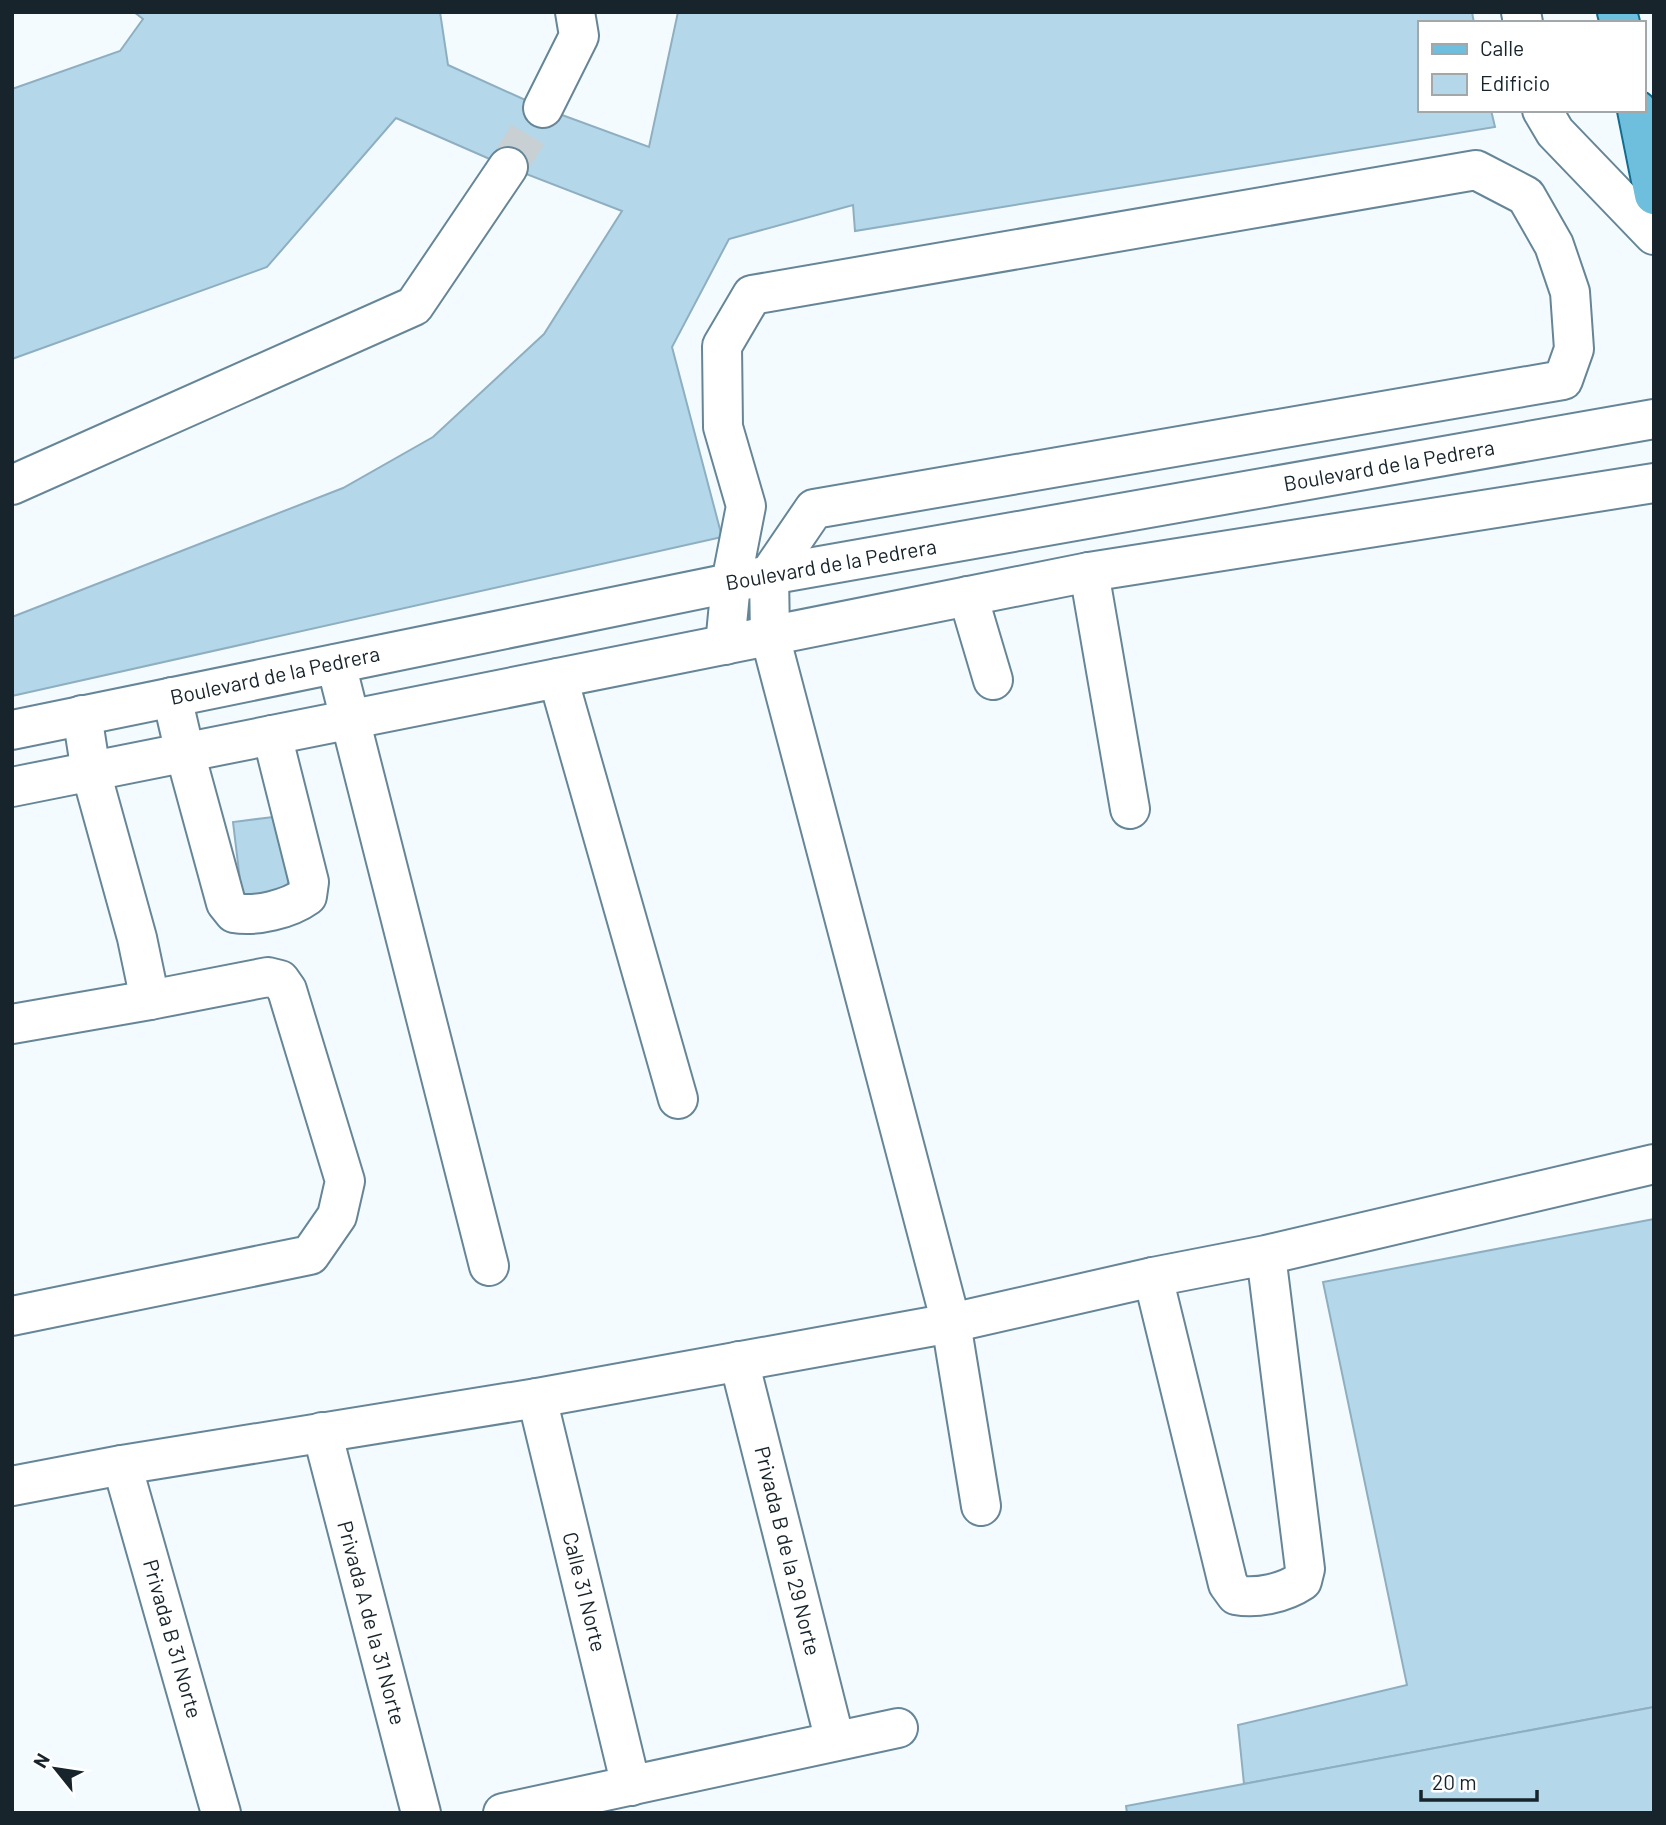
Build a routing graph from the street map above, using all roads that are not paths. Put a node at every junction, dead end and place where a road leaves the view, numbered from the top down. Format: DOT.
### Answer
graph roads {
  1 [pos="575,12"];
  2 [pos="543,108"];
  3 [pos="1543,112"];
  4 [pos="1572,112"];
  5 [pos="1637,112"];
  6 [pos="508,167"];
  7 [pos="1594,174"];
  8 [pos="1654,195"];
  9 [pos="1654,235"];
  10 [pos="1654,419"];
  11 [pos="1654,482"];
  12 [pos="12,485"];
  13 [pos="1089,572"];
  14 [pos="769,575"];
  15 [pos="731,583"];
  16 [pos="968,596"];
  17 [pos="770,636"];
  18 [pos="725,645"];
  19 [pos="336,664"];
  20 [pos="558,678"];
  21 [pos="993,680"];
  22 [pos="172,698"];
  23 [pos="82,715"];
  24 [pos="350,721"];
  25 [pos="12,730"];
  26 [pos="272,735"];
  27 [pos="184,753"];
  28 [pos="91,772"];
  29 [pos="12,787"];
  30 [pos="1130,809"];
  31 [pos="150,1000"];
  32 [pos="12,1024"];
  33 [pos="678,1099"];
  34 [pos="1654,1164"];
  35 [pos="1266,1255"];
  36 [pos="489,1266"];
  37 [pos="1153,1277"];
  38 [pos="12,1315"];
  39 [pos="951,1323"];
  40 [pos="739,1361"];
  41 [pos="537,1398"];
  42 [pos="322,1432"];
  43 [pos="122,1465"];
  44 [pos="12,1486"];
  45 [pos="981,1506"];
  46 [pos="898,1728"];
  47 [pos="835,1741"];
  48 [pos="631,1786"];
  49 [pos="221,1813"];
  50 [pos="421,1813"];
  51 [pos="503,1813"];
  1 -- 2 [label="street"];
  3 -- 7 [label="street"];
  4 -- 7 [label="street"];
  5 -- 8 [label="main road"];
  6 -- 12 [label="street"];
  7 -- 9 [label="street"];
  10 -- 14 [label="street, Boulevard de la Pedrera"];
  11 -- 13 [label="street"];
  13 -- 16 [label="street"];
  13 -- 30 [label="street"];
  14 -- 15 [label="street, Boulevard de la Pedrera"];
  14 -- 15 [label="street"];
  14 -- 17 [label="street"];
  15 -- 18 [label="street"];
  15 -- 19 [label="street, Boulevard de la Pedrera"];
  16 -- 17 [label="street"];
  16 -- 21 [label="street"];
  17 -- 18 [label="street"];
  17 -- 39 [label="street"];
  18 -- 20 [label="street"];
  19 -- 22 [label="street, Boulevard de la Pedrera"];
  19 -- 24 [label="street"];
  20 -- 24 [label="street"];
  20 -- 33 [label="street"];
  22 -- 23 [label="street, Boulevard de la Pedrera"];
  22 -- 27 [label="street"];
  23 -- 25 [label="street, Boulevard de la Pedrera"];
  23 -- 28 [label="street"];
  24 -- 26 [label="street"];
  24 -- 36 [label="street"];
  26 -- 27 [label="street"];
  26 -- 27 [label="street"];
  27 -- 28 [label="street"];
  28 -- 29 [label="street"];
  28 -- 31 [label="street"];
  31 -- 32 [label="street"];
  31 -- 38 [label="street"];
  34 -- 35 [label="street"];
  35 -- 37 [label="street"];
  35 -- 37 [label="street"];
  37 -- 39 [label="street"];
  39 -- 40 [label="street"];
  39 -- 45 [label="street"];
  40 -- 41 [label="street"];
  40 -- 47 [label="street, Privada B de la 29 Norte"];
  41 -- 42 [label="street"];
  41 -- 48 [label="street, Calle 31 Norte"];
  42 -- 43 [label="street"];
  42 -- 50 [label="street, Privada A de la 31 Norte"];
  43 -- 44 [label="street"];
  43 -- 49 [label="street, Privada B 31 Norte"];
  46 -- 47 [label="street"];
  47 -- 48 [label="street"];
  48 -- 51 [label="street"];
}
